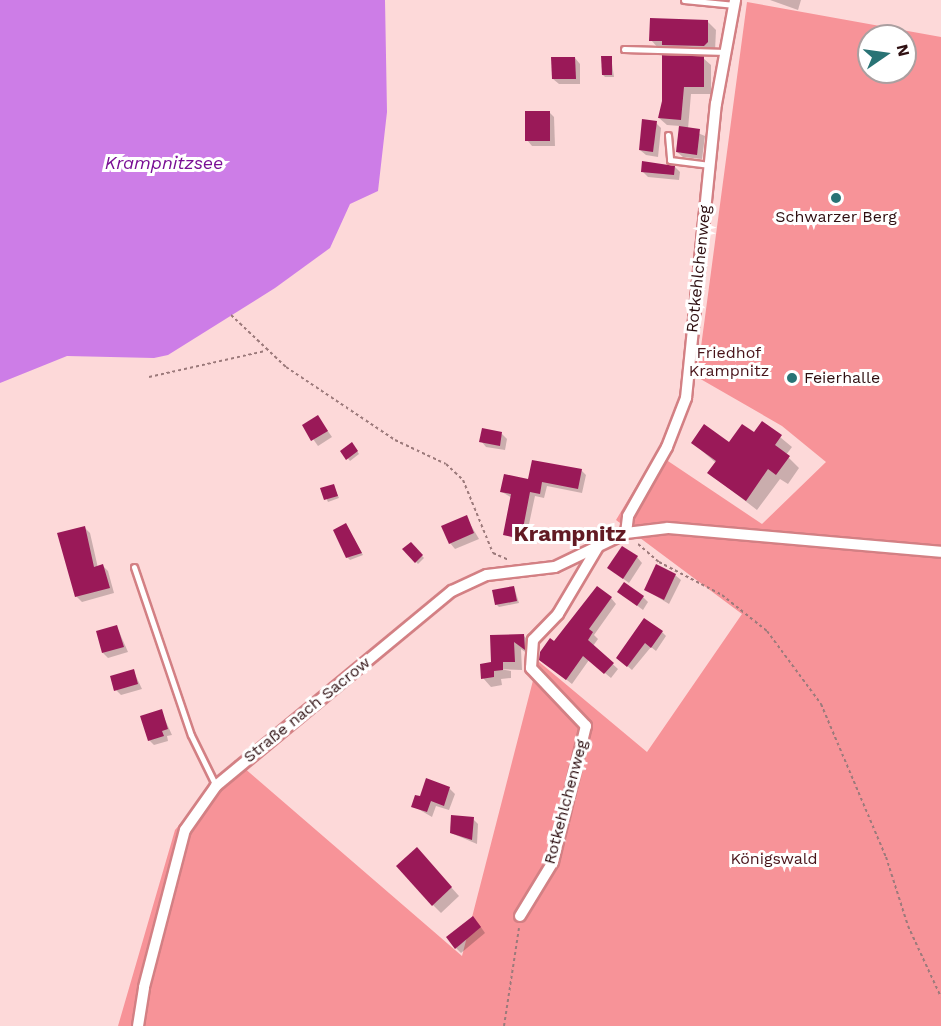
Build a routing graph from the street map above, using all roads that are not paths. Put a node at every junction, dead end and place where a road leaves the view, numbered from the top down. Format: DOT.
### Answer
graph roads {
  1 [pos="684,0"];
  2 [pos="735,2"];
  3 [pos="624,49"];
  4 [pos="726,52"];
  5 [pos="668,135"];
  6 [pos="710,165"];
  7 [pos="626,533"];
  8 [pos="600,545"];
  9 [pos="941,552"];
  10 [pos="134,567"];
  11 [pos="216,786"];
  12 [pos="520,916"];
  13 [pos="138,1026"];
  1 -- 2 [label="lane"];
  2 -- 4 [label="street, Rotkehlchenweg"];
  3 -- 4 [label="lane"];
  4 -- 6 [label="street, Rotkehlchenweg"];
  5 -- 6 [label="lane"];
  6 -- 7 [label="street, Rotkehlchenweg"];
  7 -- 8 [label="street, Straße nach Sacrow"];
  7 -- 9 [label="street"];
  8 -- 11 [label="street, Straße nach Sacrow"];
  8 -- 12 [label="street, Rotkehlchenweg"];
  10 -- 11 [label="lane"];
  11 -- 13 [label="street, Straße nach Sacrow"];
}
